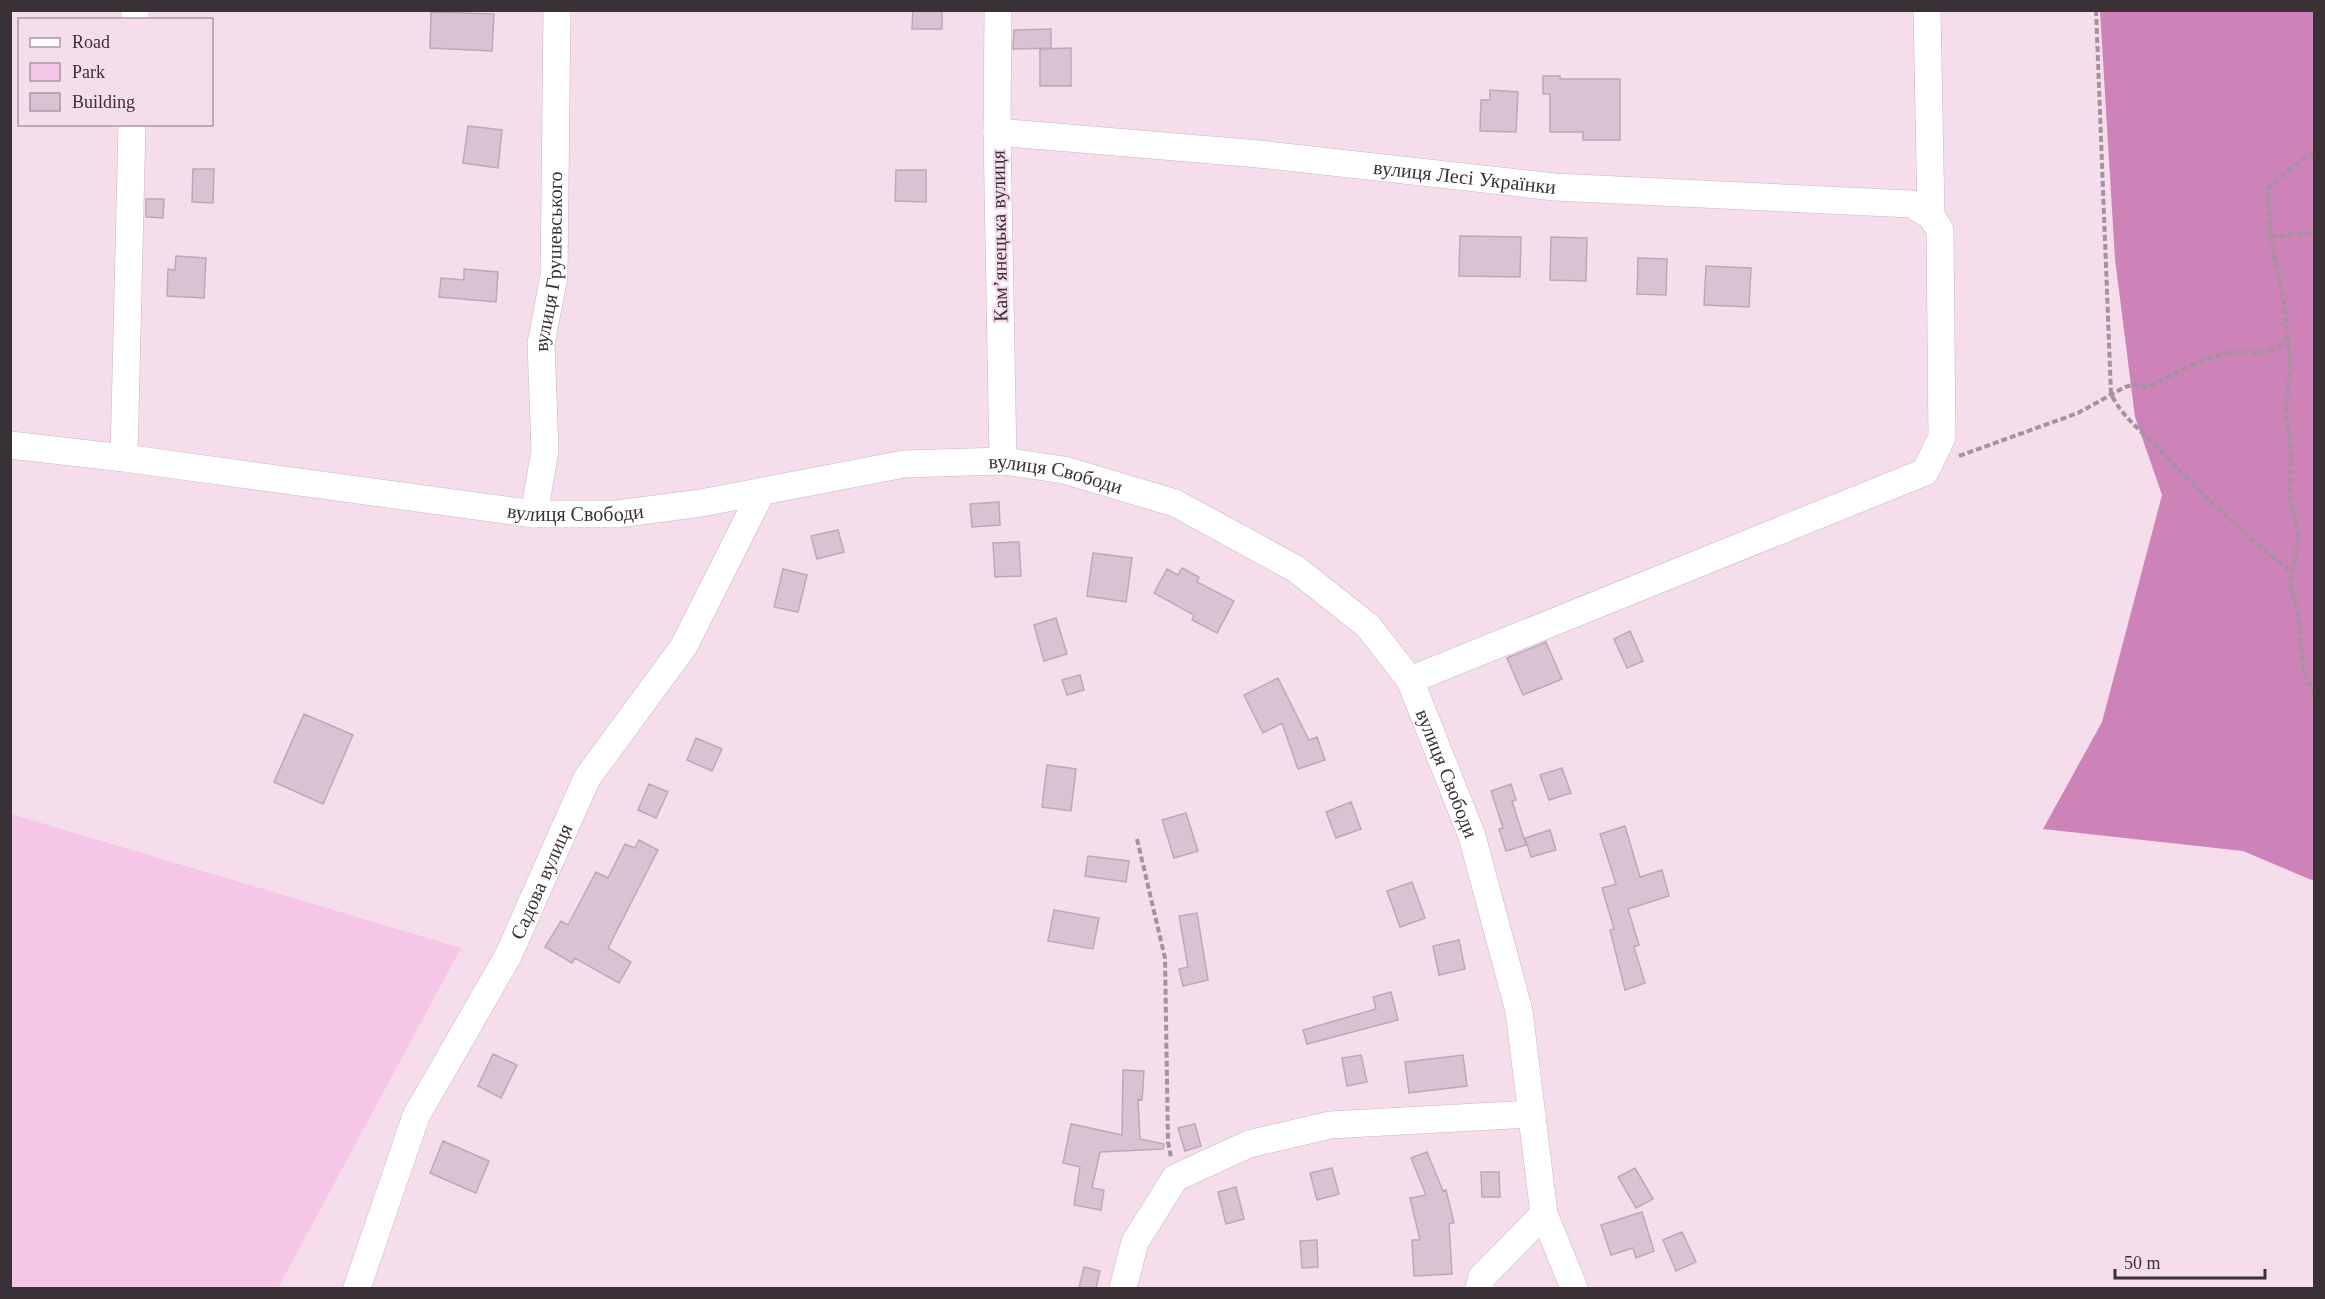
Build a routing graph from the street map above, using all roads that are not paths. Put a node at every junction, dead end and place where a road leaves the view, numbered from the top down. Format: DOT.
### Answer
graph roads {
  1 [pos="557,10"];
  2 [pos="998,10"];
  3 [pos="1927,10"];
  4 [pos="132,126"];
  5 [pos="997,132"];
  6 [pos="1931,216"];
  7 [pos="10,445"];
  8 [pos="124,458"];
  9 [pos="1003,461"];
  10 [pos="762,491"];
  11 [pos="534,514"];
  12 [pos="1410,680"];
  13 [pos="1532,1114"];
  14 [pos="1544,1214"];
  15 [pos="357,1288"];
  16 [pos="1123,1288"];
  17 [pos="1479,1288"];
  18 [pos="1574,1288"];
  1 -- 11 [label="street, вулиця Грушевського"];
  2 -- 5 [label="street, Камʼянецька вулиця"];
  3 -- 6 [label="street"];
  4 -- 8 [label="street"];
  5 -- 6 [label="street, вулиця Лесі Українки"];
  5 -- 9 [label="street, Камʼянецька вулиця"];
  6 -- 12 [label="street"];
  7 -- 8 [label="street, вулиця Свободи"];
  8 -- 11 [label="street, вулиця Свободи"];
  9 -- 10 [label="street, вулиця Свободи"];
  9 -- 12 [label="street, вулиця Свободи"];
  10 -- 11 [label="street, вулиця Свободи"];
  10 -- 15 [label="street, Садова вулиця"];
  12 -- 13 [label="street, вулиця Свободи"];
  13 -- 14 [label="street, вулиця Свободи"];
  13 -- 16 [label="street"];
  14 -- 17 [label="street"];
  14 -- 18 [label="street, вулиця Свободи"];
}
